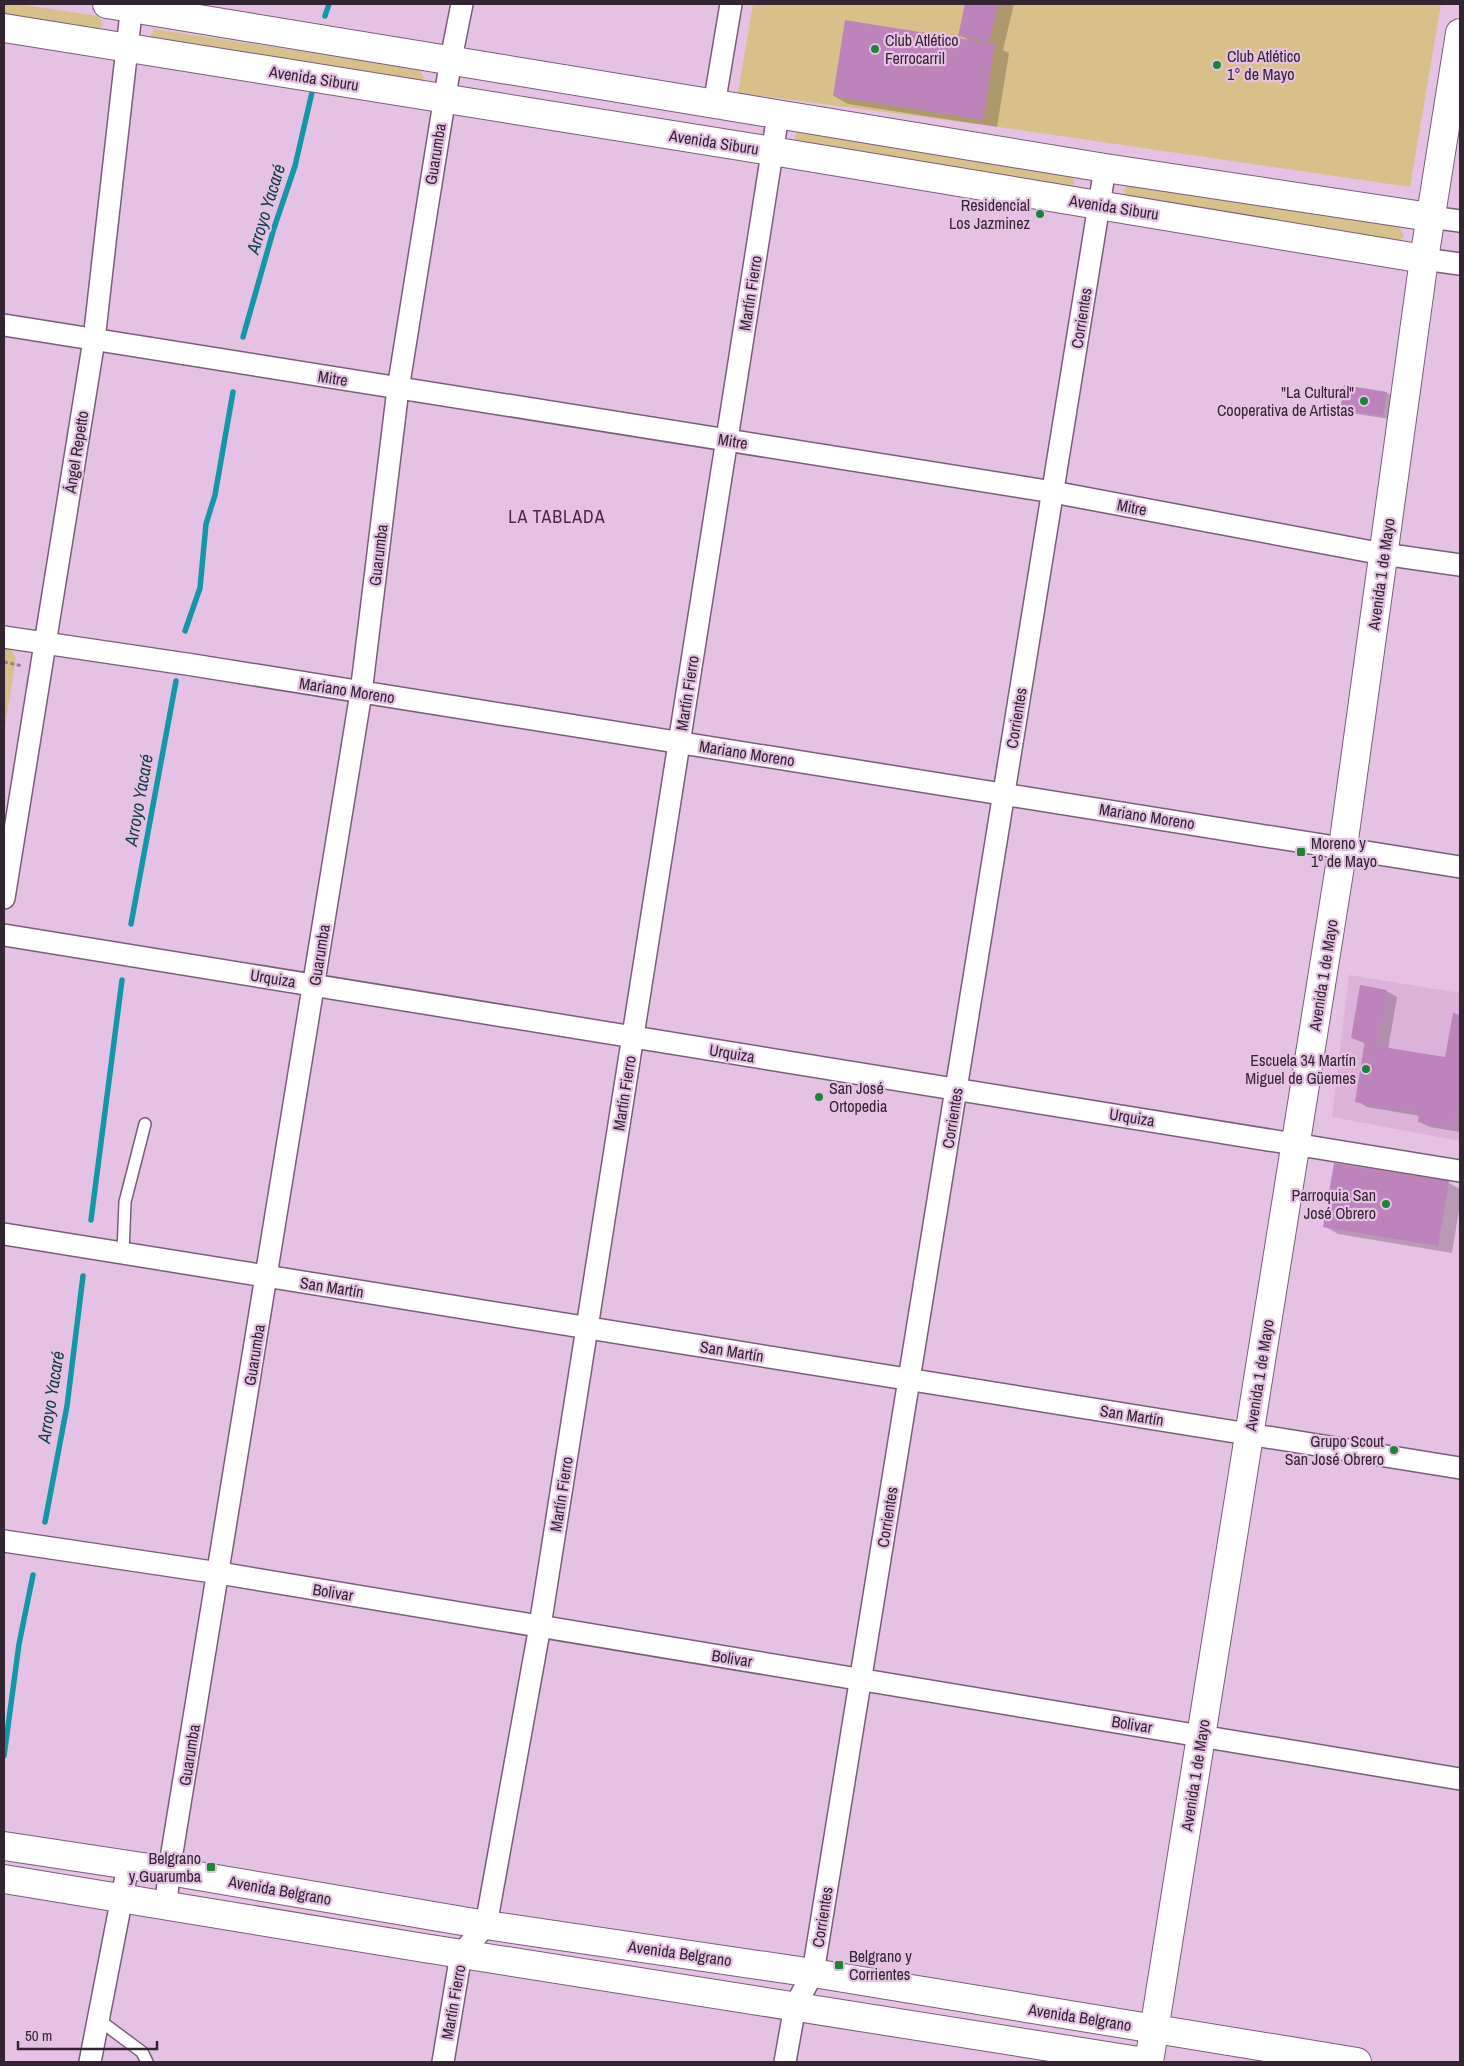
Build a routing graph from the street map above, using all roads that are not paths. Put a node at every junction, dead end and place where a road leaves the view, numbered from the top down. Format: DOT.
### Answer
graph roads {
  1 [pos="462,4"];
  2 [pos="731,4"];
  3 [pos="123,5"];
  4 [pos="4,28"];
  5 [pos="1460,33"];
  6 [pos="126,48"];
  7 [pos="450,59"];
  8 [pos="444,99"];
  9 [pos="714,104"];
  10 [pos="778,115"];
  11 [pos="772,151"];
  12 [pos="1105,168"];
  13 [pos="1099,205"];
  14 [pos="1430,217"];
  15 [pos="1460,221"];
  16 [pos="1424,259"];
  17 [pos="1460,264"];
  18 [pos="4,326"];
  19 [pos="94,340"];
  20 [pos="398,389"];
  21 [pos="727,440"];
  22 [pos="1053,492"];
  23 [pos="1383,554"];
  24 [pos="1460,565"];
  25 [pos="4,637"];
  26 [pos="45,643"];
  27 [pos="361,693"];
  28 [pos="679,743"];
  29 [pos="1004,794"];
  30 [pos="1344,847"];
  31 [pos="1460,867"];
  32 [pos="4,898"];
  33 [pos="4,935"];
  34 [pos="314,985"];
  35 [pos="633,1037"];
  36 [pos="956,1089"];
  37 [pos="145,1124"];
  38 [pos="1296,1144"];
  39 [pos="1460,1171"];
  40 [pos="4,1234"];
  41 [pos="123,1253"];
  42 [pos="267,1276"];
  43 [pos="587,1328"];
  44 [pos="909,1380"];
  45 [pos="1249,1434"];
  46 [pos="1460,1468"];
  47 [pos="4,1540"];
  48 [pos="219,1573"];
  49 [pos="540,1626"];
  50 [pos="861,1679"];
  51 [pos="1201,1736"];
  52 [pos="1460,1779"];
  53 [pos="4,1846"];
  54 [pos="128,1866"];
  55 [pos="169,1871"];
  56 [pos="4,1879"];
  57 [pos="123,1898"];
  58 [pos="166,1906"];
  59 [pos="486,1925"];
  60 [pos="461,1954"];
  61 [pos="813,1973"];
  62 [pos="794,2006"];
  63 [pos="99,2020"];
  64 [pos="1153,2029"];
  65 [pos="90,2062"];
  66 [pos="147,2062"];
  67 [pos="443,2062"];
  68 [pos="785,2062"];
  69 [pos="1145,2062"];
  70 [pos="1149,2062"];
  71 [pos="1356,2062"];
  1 -- 7 [label="street, Guarumba"];
  2 -- 9 [label="street"];
  3 -- 6 [label="street, Ángel Repetto"];
  3 -- 7 [label="main road"];
  4 -- 6 [label="main road, Avenida Siburu"];
  5 -- 14 [label="main road, Avenida 1 de Mayo"];
  6 -- 8 [label="main road, Avenida Siburu"];
  6 -- 19 [label="street, Ángel Repetto"];
  7 -- 8 [label="street, Guarumba"];
  7 -- 9 [label="main road"];
  8 -- 11 [label="main road, Avenida Siburu"];
  8 -- 20 [label="street, Guarumba"];
  9 -- 10 [label="main road"];
  10 -- 11 [label="street, Martín Fierro"];
  10 -- 12 [label="main road"];
  11 -- 13 [label="main road, Avenida Siburu"];
  11 -- 21 [label="street, Martín Fierro"];
  12 -- 13 [label="street, Corrientes"];
  12 -- 14 [label="main road"];
  13 -- 16 [label="main road, Avenida Siburu"];
  13 -- 22 [label="street, Corrientes"];
  14 -- 15 [label="street"];
  14 -- 16 [label="main road, Avenida 1 de Mayo"];
  16 -- 17 [label="street"];
  16 -- 23 [label="main road, Avenida 1 de Mayo"];
  18 -- 19 [label="street, Mitre"];
  19 -- 20 [label="street, Mitre"];
  19 -- 26 [label="street, Ángel Repetto"];
  20 -- 21 [label="street, Mitre"];
  20 -- 27 [label="street, Guarumba"];
  21 -- 22 [label="street, Mitre"];
  21 -- 28 [label="street, Martín Fierro"];
  22 -- 23 [label="street, Mitre"];
  22 -- 29 [label="street, Corrientes"];
  23 -- 24 [label="street, Mitre"];
  23 -- 30 [label="main road, Avenida 1 de Mayo"];
  25 -- 26 [label="street, Mariano Moreno"];
  26 -- 27 [label="street, Mariano Moreno"];
  26 -- 32 [label="street, Ángel Repetto"];
  27 -- 28 [label="street, Mariano Moreno"];
  27 -- 34 [label="street, Guarumba"];
  28 -- 29 [label="street, Mariano Moreno"];
  28 -- 35 [label="street, Martín Fierro"];
  29 -- 30 [label="street, Mariano Moreno"];
  29 -- 36 [label="street, Corrientes"];
  30 -- 31 [label="street, Mariano Moreno"];
  30 -- 38 [label="main road, Avenida 1 de Mayo"];
  33 -- 34 [label="street, Urquiza"];
  34 -- 35 [label="street, Urquiza"];
  34 -- 42 [label="street, Guarumba"];
  35 -- 36 [label="street, Urquiza"];
  35 -- 43 [label="street, Martín Fierro"];
  36 -- 38 [label="street, Urquiza"];
  36 -- 44 [label="street, Corrientes"];
  37 -- 41 [label="lane"];
  38 -- 39 [label="street, Urquiza"];
  38 -- 45 [label="main road, Avenida 1 de Mayo"];
  40 -- 41 [label="street, San Martín"];
  41 -- 42 [label="street, San Martín"];
  42 -- 43 [label="street, San Martín"];
  42 -- 48 [label="street, Guarumba"];
  43 -- 44 [label="street, San Martín"];
  43 -- 49 [label="street, Martín Fierro"];
  44 -- 45 [label="street, San Martín"];
  44 -- 50 [label="street, Corrientes"];
  45 -- 46 [label="street, San Martín"];
  45 -- 51 [label="main road, Avenida 1 de Mayo"];
  47 -- 48 [label="street, Bolivar"];
  48 -- 49 [label="street, Bolivar"];
  48 -- 55 [label="street, Guarumba"];
  49 -- 50 [label="street, Bolivar"];
  49 -- 59 [label="street, Martín Fierro"];
  50 -- 51 [label="street, Bolivar"];
  50 -- 61 [label="street, Corrientes"];
  51 -- 52 [label="street, Bolivar"];
  51 -- 64 [label="main road, Avenida 1 de Mayo"];
  53 -- 54 [label="main road, Avenida Belgrano"];
  54 -- 55 [label="main road, Avenida Belgrano"];
  54 -- 57 [label="street"];
  55 -- 58 [label="street, Guarumba"];
  55 -- 59 [label="main road, Avenida Belgrano"];
  56 -- 57 [label="main road, Avenida Belgrano"];
  57 -- 58 [label="main road, Avenida Belgrano"];
  57 -- 63 [label="street"];
  58 -- 60 [label="main road, Avenida Belgrano"];
  59 -- 60 [label="street, Martín Fierro"];
  59 -- 61 [label="main road, Avenida Belgrano"];
  60 -- 62 [label="main road, Avenida Belgrano"];
  60 -- 67 [label="street, Martín Fierro"];
  61 -- 62 [label="street, Corrientes"];
  61 -- 64 [label="main road, Avenida Belgrano"];
  62 -- 68 [label="street, Corrientes"];
  62 -- 69 [label="main road, Avenida Belgrano"];
  63 -- 65 [label="street"];
  63 -- 66 [label="lane"];
  64 -- 70 [label="main road, Avenida 1 de Mayo"];
  64 -- 71 [label="main road, Avenida Belgrano"];
}
